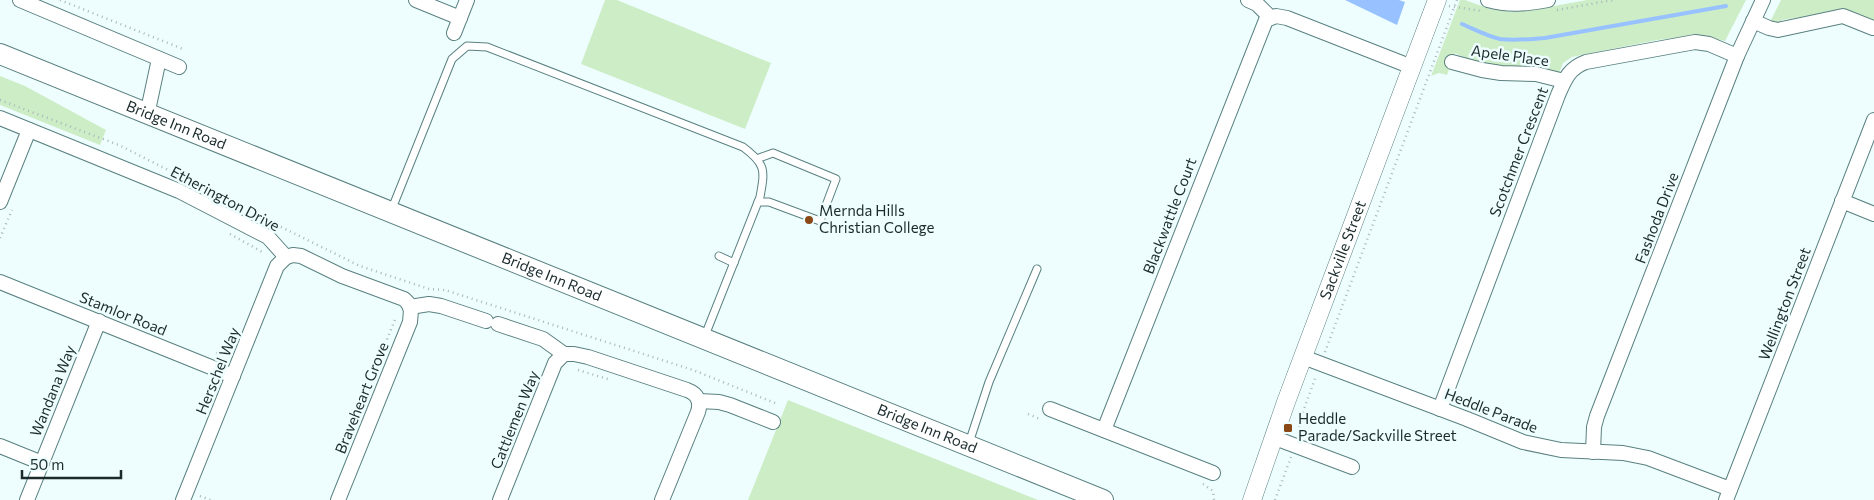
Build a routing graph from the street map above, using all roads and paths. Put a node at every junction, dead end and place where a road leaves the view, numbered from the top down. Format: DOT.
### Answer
graph roads {
  1 [pos="20,0"];
  2 [pos="60,0"];
  3 [pos="416,0"];
  4 [pos="467,0"];
  5 [pos="1248,0"];
  6 [pos="1438,0"];
  7 [pos="1457,0"];
  8 [pos="1488,0"];
  9 [pos="1548,0"];
  10 [pos="1763,0"];
  11 [pos="1270,17"];
  12 [pos="460,18"];
  13 [pos="1752,21"];
  14 [pos="1873,28"];
  15 [pos="454,33"];
  16 [pos="182,49"];
  17 [pos="0,54"];
  18 [pos="1737,56"];
  19 [pos="159,59"];
  20 [pos="1452,62"];
  21 [pos="1412,67"];
  22 [pos="179,68"];
  23 [pos="1564,81"];
  24 [pos="147,115"];
  25 [pos="0,118"];
  26 [pos="1874,120"];
  27 [pos="29,130"];
  28 [pos="759,158"];
  29 [pos="1842,201"];
  30 [pos="0,202"];
  31 [pos="758,202"];
  32 [pos="391,211"];
  33 [pos="1874,214"];
  34 [pos="224,229"];
  35 [pos="719,256"];
  36 [pos="283,259"];
  37 [pos="734,263"];
  38 [pos="1037,269"];
  39 [pos="0,282"];
  40 [pos="429,289"];
  41 [pos="410,307"];
  42 [pos="99,322"];
  43 [pos="704,338"];
  44 [pos="209,350"];
  45 [pos="564,354"];
  46 [pos="1303,357"];
  47 [pos="240,360"];
  48 [pos="1321,364"];
  49 [pos="693,370"];
  50 [pos="233,376"];
  51 [pos="687,390"];
  52 [pos="699,401"];
  53 [pos="775,403"];
  54 [pos="1050,408"];
  55 [pos="1440,409"];
  56 [pos="773,422"];
  57 [pos="1104,430"];
  58 [pos="1275,438"];
  59 [pos="1295,445"];
  60 [pos="0,446"];
  61 [pos="968,446"];
  62 [pos="1593,452"];
  63 [pos="42,463"];
  64 [pos="1352,467"];
  65 [pos="1213,473"];
  66 [pos="201,493"];
  67 [pos="1728,494"];
  68 [pos="27,500"];
  69 [pos="183,500"];
  70 [pos="211,500"];
  71 [pos="338,500"];
  72 [pos="500,500"];
  73 [pos="662,500"];
  74 [pos="1103,500"];
  75 [pos="1252,500"];
  76 [pos="1275,500"];
  1 -- 19 [label="street"];
  2 -- 16 [label="path"];
  3 -- 12 [label="street"];
  4 -- 12 [label="street"];
  5 -- 11 [label="street"];
  6 -- 21 [label="street, Sackville Street"];
  7 -- 48 [label="path"];
  8 -- 9 [label="street"];
  10 -- 13 [label="street, Fashoda Drive"];
  11 -- 21 [label="street"];
  11 -- 57 [label="street, Blackwattle Court"];
  12 -- 15 [label="street"];
  13 -- 14 [label="street"];
  13 -- 18 [label="street, Fashoda Drive"];
  17 -- 24 [label="main road, Bridge Inn Road"];
  18 -- 23 [label="street, Scotchmer Crescent"];
  18 -- 62 [label="street, Fashoda Drive"];
  19 -- 22 [label="street"];
  19 -- 24 [label="street"];
  20 -- 23 [label="street, Apele Place"];
  21 -- 46 [label="street, Sackville Street"];
  23 -- 55 [label="street, Scotchmer Crescent"];
  24 -- 32 [label="main road, Bridge Inn Road"];
  25 -- 27 [label="street, Etherington Drive"];
  26 -- 29 [label="street, Wellington Street"];
  27 -- 30 [label="street"];
  27 -- 36 [label="street, Etherington Drive"];
  28 -- 31 [label="lane"];
  28 -- 31 [label="lane"];
  28 -- 32 [label="lane"];
  29 -- 33 [label="street"];
  29 -- 67 [label="street, Wellington Street"];
  31 -- 37 [label="lane"];
  32 -- 43 [label="main road, Bridge Inn Road"];
  34 -- 36 [label="path"];
  35 -- 37 [label="lane"];
  36 -- 41 [label="street"];
  36 -- 47 [label="street, Herschel Way"];
  37 -- 43 [label="lane"];
  38 -- 61 [label="lane"];
  39 -- 42 [label="street, Stamlor Road"];
  40 -- 49 [label="path"];
  41 -- 45 [label="street"];
  41 -- 71 [label="street, Braveheart Grove"];
  42 -- 50 [label="street, Stamlor Road"];
  42 -- 63 [label="street, Wandana Way"];
  43 -- 61 [label="main road, Bridge Inn Road"];
  44 -- 47 [label="path"];
  45 -- 51 [label="street"];
  45 -- 72 [label="street, Cattlemen Way"];
  46 -- 48 [label="street, Heddle Parade"];
  46 -- 58 [label="street, Sackville Street"];
  47 -- 50 [label="street, Herschel Way"];
  48 -- 55 [label="street, Heddle Parade"];
  48 -- 59 [label="path"];
  49 -- 51 [label="path"];
  49 -- 53 [label="path"];
  50 -- 69 [label="street, Herschel Way"];
  51 -- 52 [label="street"];
  52 -- 56 [label="street"];
  52 -- 73 [label="street"];
  54 -- 57 [label="street"];
  55 -- 62 [label="street, Heddle Parade"];
  57 -- 65 [label="street"];
  58 -- 59 [label="street"];
  58 -- 75 [label="street, Sackville Street"];
  59 -- 64 [label="street"];
  59 -- 76 [label="path"];
  60 -- 63 [label="street"];
  61 -- 74 [label="main road, Bridge Inn Road"];
  62 -- 67 [label="street, Heddle Parade"];
  63 -- 68 [label="street, Wandana Way"];
  66 -- 70 [label="path"];
}
